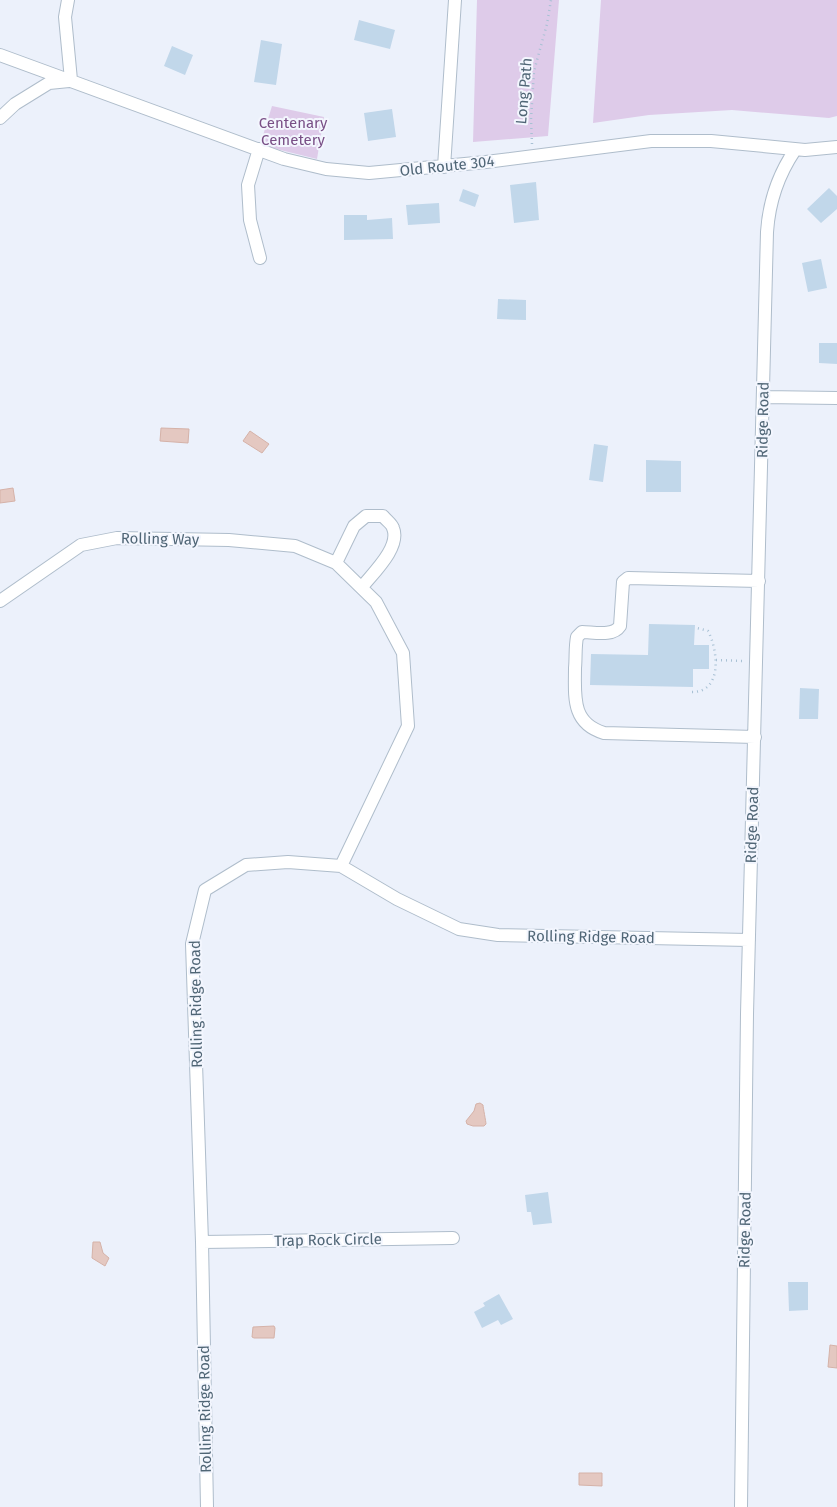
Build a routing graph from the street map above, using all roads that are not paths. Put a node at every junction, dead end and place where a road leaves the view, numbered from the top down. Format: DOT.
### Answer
graph roads {
  1 [pos="68,0"];
  2 [pos="455,0"];
  3 [pos="0,55"];
  4 [pos="71,80"];
  5 [pos="0,118"];
  6 [pos="837,147"];
  7 [pos="259,149"];
  8 [pos="795,150"];
  9 [pos="444,167"];
  10 [pos="260,258"];
  11 [pos="764,396"];
  12 [pos="837,398"];
  13 [pos="336,563"];
  14 [pos="759,581"];
  15 [pos="362,587"];
  16 [pos="0,601"];
  17 [pos="755,737"];
  18 [pos="341,866"];
  19 [pos="749,940"];
  20 [pos="453,1238"];
  21 [pos="202,1242"];
  22 [pos="207,1507"];
  23 [pos="741,1507"];
  1 -- 4 [label="street"];
  2 -- 9 [label="street"];
  3 -- 4 [label="street, Old Route 304"];
  4 -- 5 [label="street"];
  4 -- 7 [label="street, Old Route 304"];
  6 -- 8 [label="street, Old Route 304"];
  7 -- 9 [label="street, Old Route 304"];
  7 -- 10 [label="street"];
  8 -- 9 [label="street, Old Route 304"];
  8 -- 11 [label="street, Ridge Road"];
  11 -- 12 [label="street"];
  11 -- 14 [label="street, Ridge Road"];
  13 -- 15 [label="street, Rolling Way"];
  13 -- 15 [label="street"];
  13 -- 16 [label="street, Rolling Way"];
  14 -- 17 [label="street, Ridge Road"];
  14 -- 17 [label="street"];
  15 -- 18 [label="street, Rolling Way"];
  17 -- 19 [label="street, Ridge Road"];
  18 -- 19 [label="street, Rolling Ridge Road"];
  18 -- 21 [label="street, Rolling Ridge Road"];
  19 -- 23 [label="street, Ridge Road"];
  20 -- 21 [label="street, Trap Rock Circle"];
  21 -- 22 [label="street, Rolling Ridge Road"];
}
